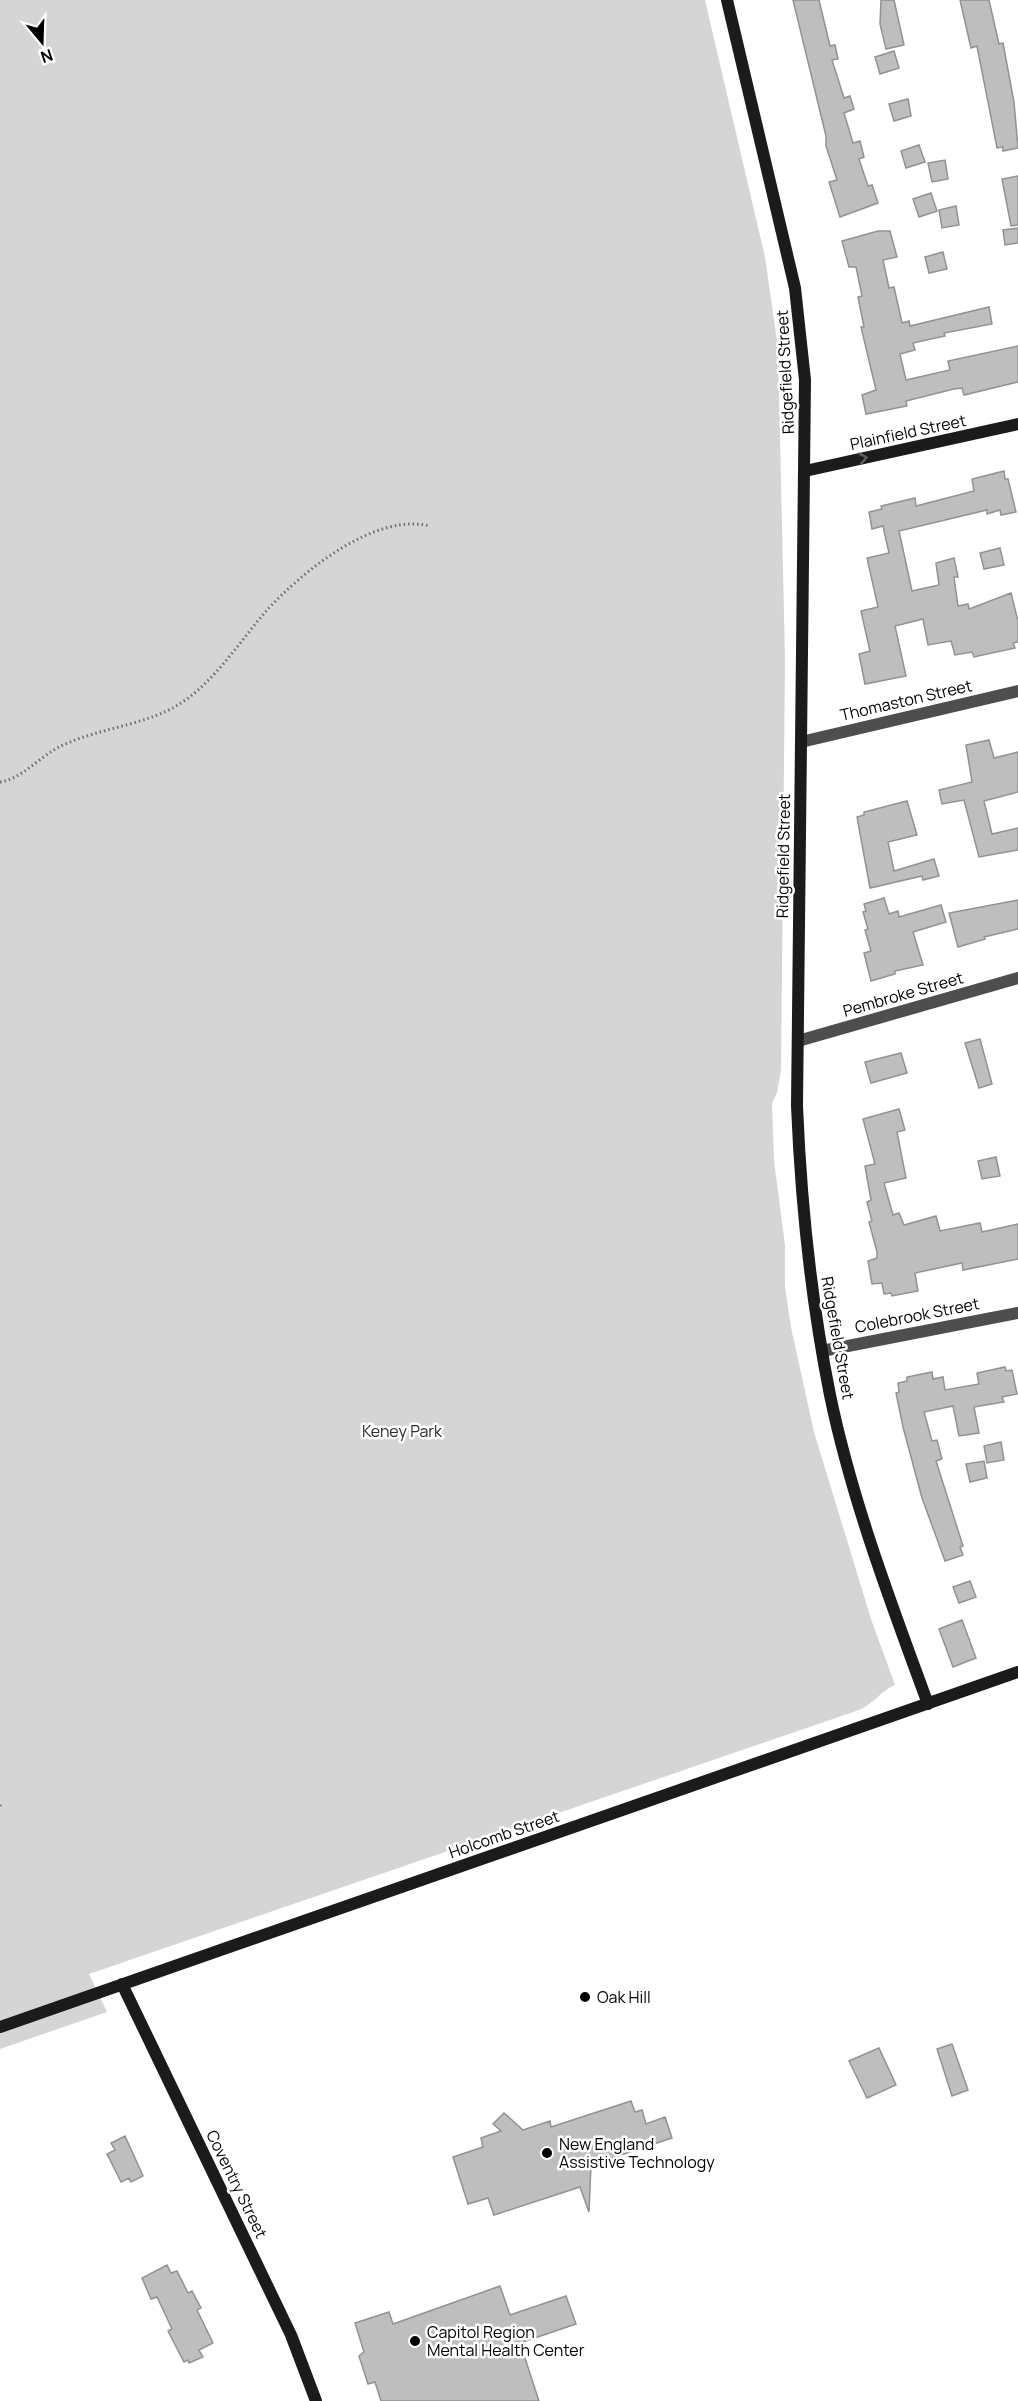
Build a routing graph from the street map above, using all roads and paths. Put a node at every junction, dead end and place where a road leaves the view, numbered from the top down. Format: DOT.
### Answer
graph roads {
  1 [pos="727,0"];
  2 [pos="1018,424"];
  3 [pos="805,471"];
  4 [pos="430,526"];
  5 [pos="1018,691"];
  6 [pos="801,742"];
  7 [pos="0,782"];
  8 [pos="1018,978"];
  9 [pos="798,1041"];
  10 [pos="1018,1312"];
  11 [pos="822,1351"];
  12 [pos="1018,1672"];
  13 [pos="928,1704"];
  14 [pos="122,1984"];
  15 [pos="0,2027"];
  16 [pos="316,2401"];
  1 -- 3 [label="street, Ridgefield Street"];
  3 -- 2 [label="street, Plainfield Street, one-way"];
  3 -- 6 [label="street, Ridgefield Street"];
  4 -- 7 [label="path"];
  5 -- 6 [label="street, Thomaston Street"];
  6 -- 9 [label="street, Ridgefield Street"];
  8 -- 9 [label="street, Pembroke Street"];
  9 -- 11 [label="street, Ridgefield Street"];
  10 -- 11 [label="street, Colebrook Street"];
  11 -- 13 [label="street, Ridgefield Street"];
  12 -- 13 [label="street, Holcomb Street"];
  13 -- 14 [label="street, Holcomb Street"];
  14 -- 15 [label="street, Holcomb Street"];
  14 -- 16 [label="street, Coventry Street"];
}
